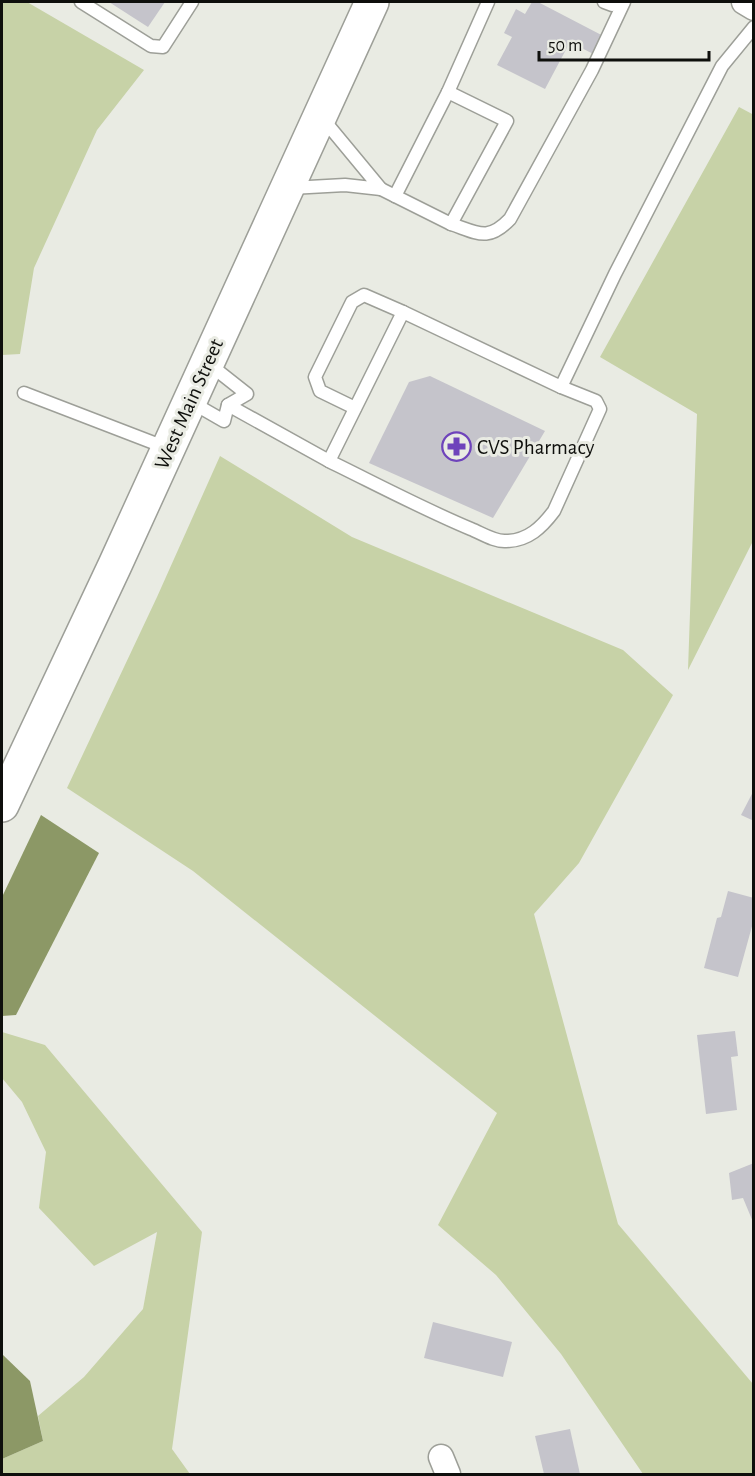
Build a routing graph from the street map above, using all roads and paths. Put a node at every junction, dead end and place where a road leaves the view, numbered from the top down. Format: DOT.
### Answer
graph roads {
  1 [pos="81,2"];
  2 [pos="192,2"];
  3 [pos="372,2"];
  4 [pos="488,2"];
  5 [pos="604,2"];
  6 [pos="618,2"];
  7 [pos="624,2"];
  8 [pos="744,2"];
  9 [pos="753,8"];
  10 [pos="753,27"];
  11 [pos="448,92"];
  12 [pos="320,116"];
  13 [pos="287,188"];
  14 [pos="381,189"];
  15 [pos="395,196"];
  16 [pos="451,224"];
  17 [pos="403,312"];
  18 [pos="207,363"];
  19 [pos="561,387"];
  20 [pos="24,393"];
  21 [pos="190,402"];
  22 [pos="228,405"];
  23 [pos="355,408"];
  24 [pos="169,449"];
  25 [pos="329,461"];
  26 [pos="2,805"];
  1 -- 2 [label="lane"];
  3 -- 12 [label="main road, West Main Street"];
  4 -- 11 [label="lane"];
  5 -- 6 [label="lane"];
  7 -- 16 [label="lane"];
  8 -- 9 [label="street"];
  10 -- 19 [label="lane"];
  11 -- 15 [label="lane"];
  11 -- 16 [label="lane"];
  12 -- 13 [label="main road, West Main Street"];
  12 -- 14 [label="lane"];
  13 -- 14 [label="lane"];
  13 -- 18 [label="main road, West Main Street"];
  14 -- 15 [label="lane"];
  15 -- 16 [label="lane"];
  17 -- 19 [label="lane"];
  17 -- 23 [label="lane"];
  17 -- 23 [label="lane"];
  18 -- 21 [label="main road, West Main Street"];
  18 -- 22 [label="lane"];
  19 -- 25 [label="lane"];
  20 -- 24 [label="lane"];
  21 -- 22 [label="lane"];
  21 -- 24 [label="main road, West Main Street"];
  22 -- 25 [label="lane"];
  23 -- 25 [label="lane"];
  24 -- 26 [label="main road, West Main Street"];
}
